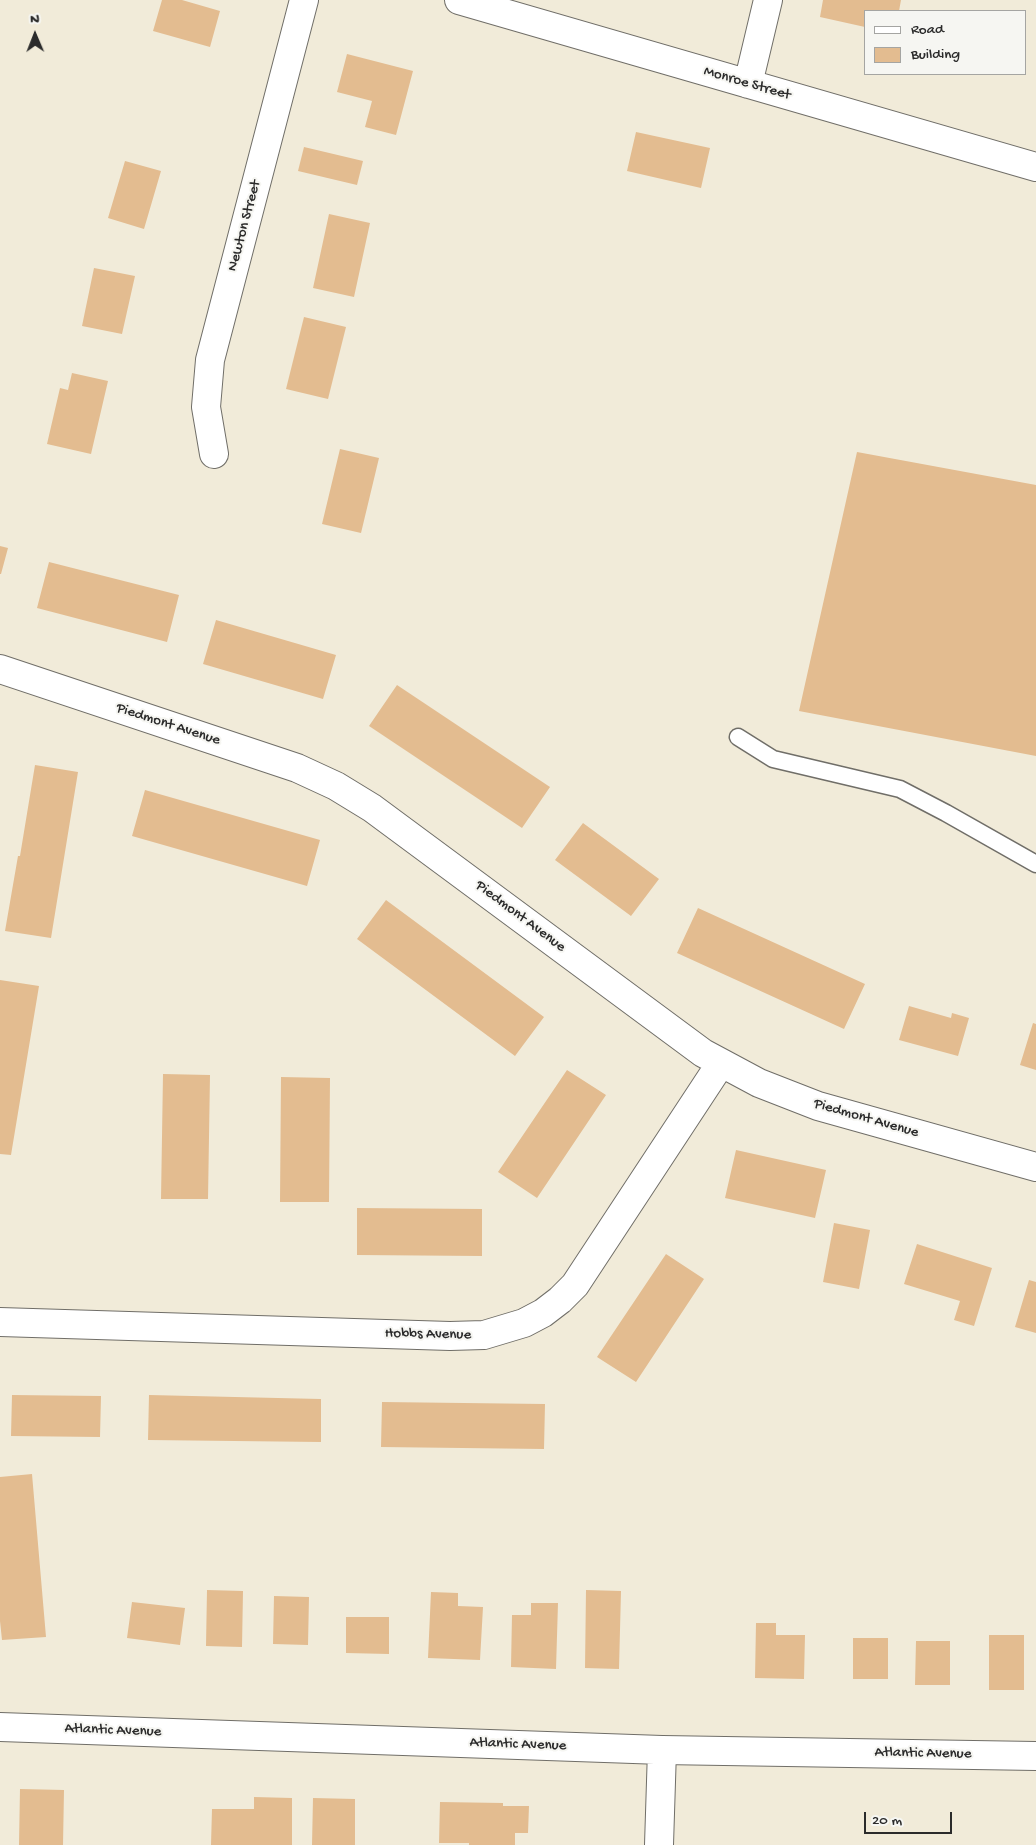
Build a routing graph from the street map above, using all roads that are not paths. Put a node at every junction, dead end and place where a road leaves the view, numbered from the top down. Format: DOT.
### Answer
graph roads {
  1 [pos="304,0"];
  2 [pos="459,0"];
  3 [pos="768,0"];
  4 [pos="748,84"];
  5 [pos="1036,166"];
  6 [pos="214,454"];
  7 [pos="0,669"];
  8 [pos="738,737"];
  9 [pos="1036,864"];
  10 [pos="721,1063"];
  11 [pos="1036,1167"];
  12 [pos="0,1322"];
  13 [pos="0,1727"];
  14 [pos="662,1750"];
  15 [pos="1036,1756"];
  16 [pos="659,1845"];
  1 -- 6 [label="street, Newton Street"];
  2 -- 4 [label="street, Monroe Street"];
  3 -- 4 [label="street"];
  4 -- 5 [label="street, Monroe Street"];
  7 -- 10 [label="street, Piedmont Avenue"];
  8 -- 9 [label="lane"];
  10 -- 11 [label="street, Piedmont Avenue"];
  10 -- 12 [label="street, Hobbs Avenue"];
  13 -- 14 [label="street, Atlantic Avenue"];
  14 -- 15 [label="street, Atlantic Avenue"];
  14 -- 16 [label="street"];
}
